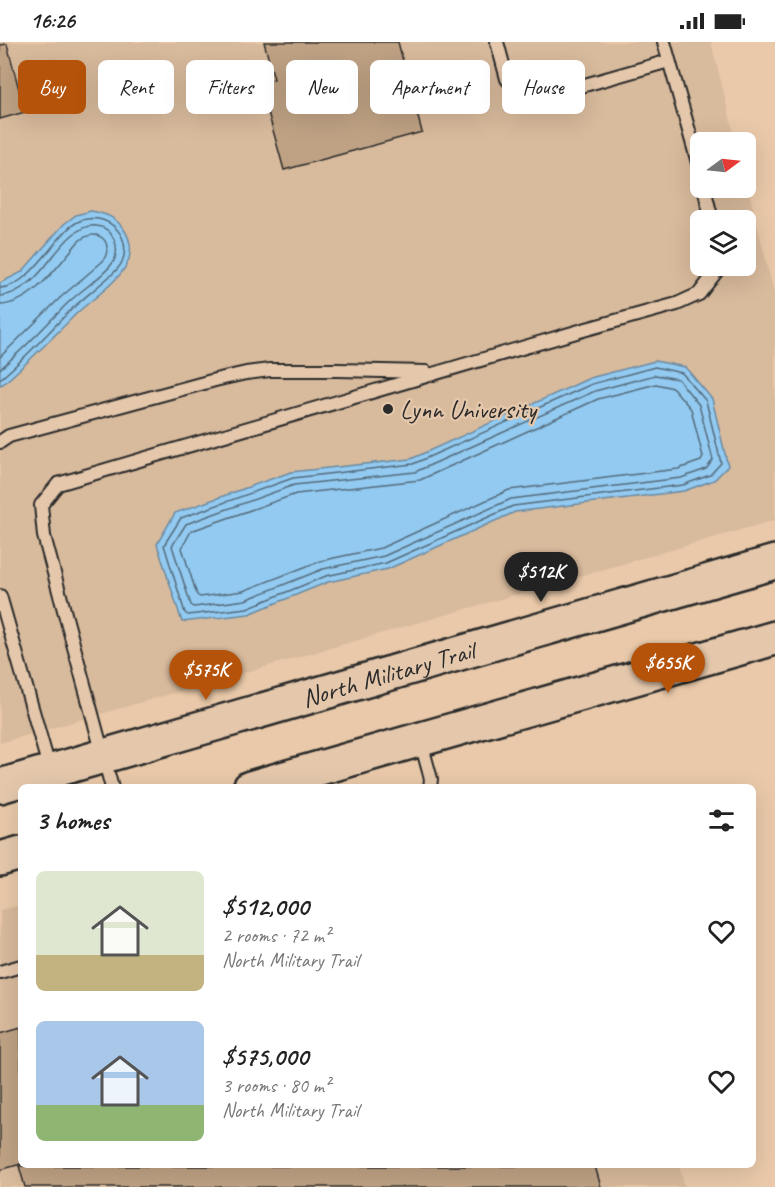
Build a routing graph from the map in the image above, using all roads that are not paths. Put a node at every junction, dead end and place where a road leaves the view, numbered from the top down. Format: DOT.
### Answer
graph roads {
  1 [pos="497,42"];
  2 [pos="664,42"];
  3 [pos="669,61"];
  4 [pos="690,136"];
  5 [pos="713,276"];
  6 [pos="439,372"];
  7 [pos="0,442"];
  8 [pos="775,562"];
  9 [pos="0,596"];
  10 [pos="775,638"];
  11 [pos="420,739"];
  12 [pos="104,757"];
  13 [pos="53,780"];
  14 [pos="111,784"];
  15 [pos="264,784"];
  16 [pos="430,784"];
  17 [pos="0,786"];
  18 [pos="18,854"];
  19 [pos="0,859"];
  20 [pos="18,967"];
  21 [pos="0,972"];
  1 -- 3 [label="lane"];
  2 -- 3 [label="lane"];
  3 -- 4 [label="lane"];
  5 -- 6 [label="lane"];
  6 -- 7 [label="lane"];
  6 -- 12 [label="lane"];
  8 -- 12 [label="main road, North Military Trail"];
  9 -- 13 [label="lane"];
  10 -- 11 [label="main road"];
  11 -- 15 [label="main road"];
  11 -- 16 [label="lane"];
  12 -- 13 [label="main road, North Military Trail"];
  12 -- 14 [label="lane"];
  13 -- 17 [label="main road, North Military Trail"];
  18 -- 19 [label="main road"];
  20 -- 21 [label="lane"];
}
